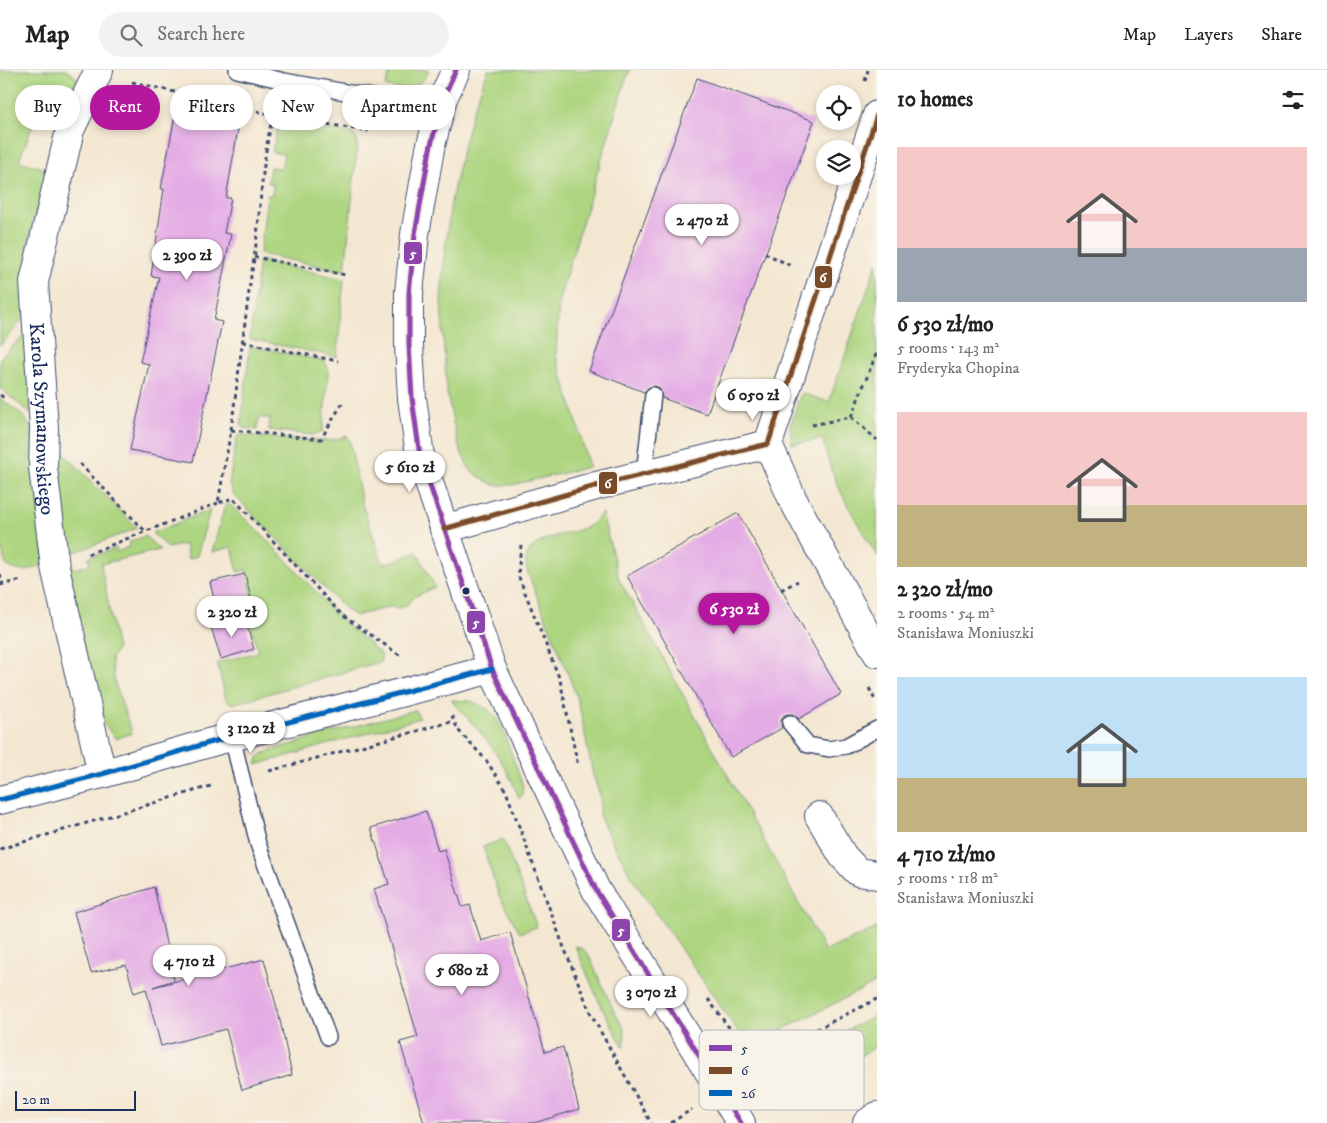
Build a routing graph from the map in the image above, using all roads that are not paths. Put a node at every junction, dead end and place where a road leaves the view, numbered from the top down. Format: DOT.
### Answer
graph roads {
  1 [pos="100,70"];
  2 [pos="237,70"];
  3 [pos="456,70"];
  4 [pos="449,85"];
  5 [pos="342,91"];
  6 [pos="877,115"];
  7 [pos="435,130"];
  8 [pos="653,395"];
  9 [pos="768,444"];
  10 [pos="644,474"];
  11 [pos="444,529"];
  12 [pos="877,652"];
  13 [pos="492,669"];
  14 [pos="790,723"];
  15 [pos="877,728"];
  16 [pos="232,737"];
  17 [pos="102,774"];
  18 [pos="0,800"];
  19 [pos="819,816"];
  20 [pos="877,875"];
  21 [pos="328,1037"];
  22 [pos="699,1056"];
  23 [pos="733,1110"];
  24 [pos="877,1116"];
  25 [pos="741,1123"];
  26 [pos="867,1123"];
  1 -- 17 [label="street, Karola Szymanowskiego"];
  2 -- 5 [label="lane"];
  3 -- 4 [label="street"];
  6 -- 9 [label="street"];
  7 -- 11 [label="street"];
  8 -- 10 [label="lane"];
  9 -- 10 [label="street"];
  9 -- 12 [label="street"];
  10 -- 11 [label="street"];
  11 -- 13 [label="street"];
  13 -- 16 [label="street"];
  13 -- 22 [label="street"];
  14 -- 15 [label="lane"];
  16 -- 17 [label="street"];
  16 -- 21 [label="lane"];
  17 -- 18 [label="street"];
  19 -- 20 [label="street"];
  23 -- 25 [label="street"];
  24 -- 26 [label="street"];
}
